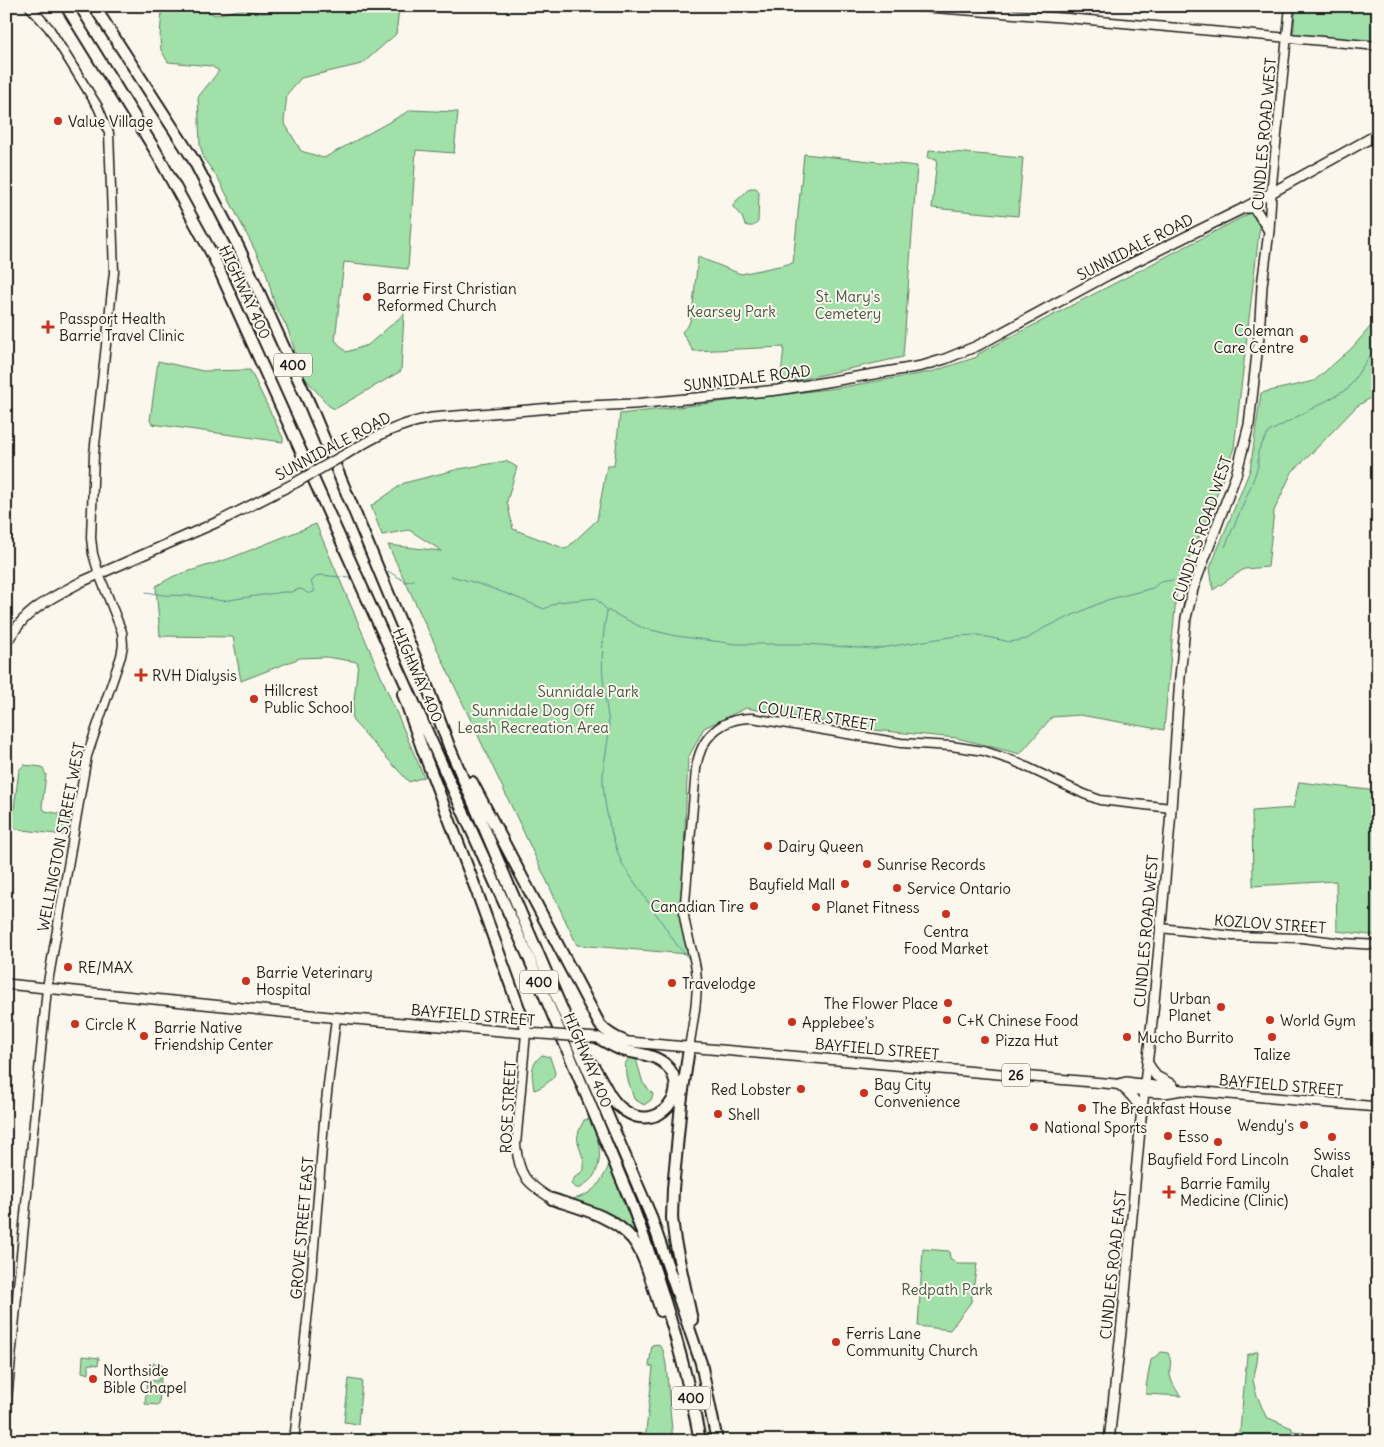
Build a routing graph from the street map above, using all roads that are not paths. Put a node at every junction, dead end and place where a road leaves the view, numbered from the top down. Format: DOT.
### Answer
graph roads {
  1 [pos="30,6"];
  2 [pos="66,6"];
  3 [pos="94,6"];
  4 [pos="908,6"];
  5 [pos="1290,6"];
  6 [pos="1287,39"];
  7 [pos="1378,46"];
  8 [pos="1378,134"];
  9 [pos="1271,194"];
  10 [pos="1244,208"];
  11 [pos="1269,231"];
  12 [pos="99,574"];
  13 [pos="375,616"];
  14 [pos="6,642"];
  15 [pos="449,746"];
  16 [pos="1171,808"];
  17 [pos="1160,928"];
  18 [pos="1378,945"];
  19 [pos="6,984"];
  20 [pos="47,988"];
  21 [pos="336,1018"];
  22 [pos="526,1033"];
  23 [pos="598,1038"];
  24 [pos="624,1041"];
  25 [pos="689,1048"];
  26 [pos="579,1050"];
  27 [pos="1147,1062"];
  28 [pos="1118,1084"];
  29 [pos="1145,1088"];
  30 [pos="1182,1090"];
  31 [pos="1378,1107"];
  32 [pos="1142,1111"];
  33 [pos="552,1199"];
  34 [pos="681,1356"];
  35 [pos="701,1363"];
  36 [pos="6,1410"];
  37 [pos="294,1441"];
  38 [pos="700,1441"];
  39 [pos="716,1441"];
  40 [pos="1109,1441"];
  1 -- 12 [label="street, WELLINGTON STREET WEST"];
  2 -- 13 [label="highway, HIGHWAY 400 / 400"];
  3 -- 15 [label="highway, HIGHWAY 400 / 400"];
  4 -- 6 [label="street"];
  5 -- 6 [label="street, CUNDLES ROAD WEST"];
  6 -- 7 [label="street"];
  6 -- 9 [label="street, CUNDLES ROAD WEST"];
  8 -- 9 [label="main road, SUNNIDALE ROAD"];
  9 -- 10 [label="main road, SUNNIDALE ROAD"];
  9 -- 11 [label="main road, CUNDLES ROAD WEST"];
  10 -- 11 [label="main road"];
  10 -- 12 [label="main road, SUNNIDALE ROAD, bridge"];
  11 -- 16 [label="main road, CUNDLES ROAD WEST"];
  12 -- 14 [label="main road, SUNNIDALE ROAD"];
  12 -- 20 [label="street, WELLINGTON STREET WEST"];
  13 -- 22 [label="highway"];
  13 -- 34 [label="highway, HIGHWAY 400 / 400"];
  15 -- 24 [label="highway"];
  15 -- 26 [label="highway, HIGHWAY 400 / 400"];
  16 -- 17 [label="main road, CUNDLES ROAD WEST"];
  16 -- 25 [label="street, COULTER STREET"];
  17 -- 18 [label="street, KOZLOV STREET"];
  17 -- 27 [label="main road, CUNDLES ROAD WEST"];
  19 -- 20 [label="main road, BAYFIELD STREET"];
  20 -- 21 [label="main road, BAYFIELD STREET"];
  20 -- 36 [label="street, WELLINGTON STREET WEST"];
  21 -- 22 [label="main road, BAYFIELD STREET"];
  21 -- 37 [label="street, GROVE STREET EAST"];
  22 -- 23 [label="main road, BAYFIELD STREET / 26, bridge"];
  22 -- 33 [label="street, ROSE STREET"];
  23 -- 24 [label="main road, BAYFIELD STREET / 26"];
  23 -- 26 [label="highway"];
  24 -- 25 [label="main road, BAYFIELD STREET / 26"];
  25 -- 28 [label="main road, BAYFIELD STREET / 26"];
  25 -- 35 [label="highway"];
  26 -- 35 [label="highway, HIGHWAY 400 / 400"];
  27 -- 29 [label="main road, CUNDLES ROAD WEST"];
  27 -- 30 [label="main road"];
  28 -- 29 [label="main road, BAYFIELD STREET / 26"];
  28 -- 32 [label="main road"];
  29 -- 30 [label="main road, BAYFIELD STREET / 26"];
  29 -- 32 [label="main road, CUNDLES ROAD EAST"];
  30 -- 31 [label="main road, BAYFIELD STREET / 26"];
  32 -- 40 [label="main road, CUNDLES ROAD EAST"];
  33 -- 34 [label="highway"];
  34 -- 38 [label="highway, HIGHWAY 400 / 400"];
  35 -- 39 [label="highway, HIGHWAY 400 / 400"];
}
